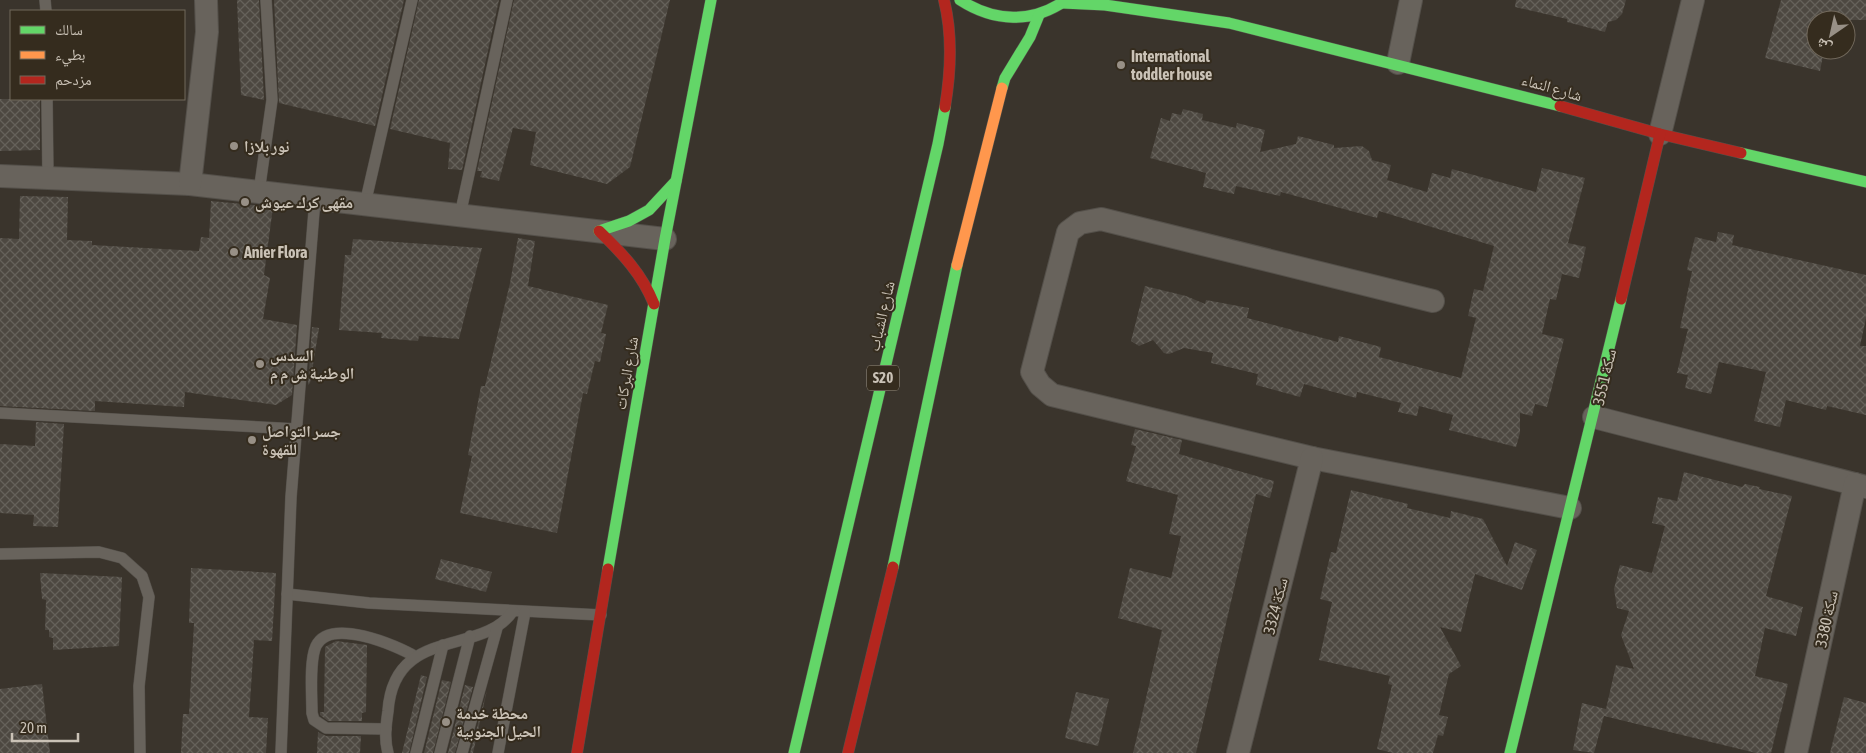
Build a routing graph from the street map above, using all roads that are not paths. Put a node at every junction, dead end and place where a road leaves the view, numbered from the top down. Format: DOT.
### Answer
graph roads {
  1 [pos="206,0"];
  2 [pos="266,0"];
  3 [pos="412,0"];
  4 [pos="507,0"];
  5 [pos="711,0"];
  6 [pos="944,0"];
  7 [pos="960,0"];
  8 [pos="1411,0"];
  9 [pos="1692,0"];
  10 [pos="1064,2"];
  11 [pos="1192,5"];
  12 [pos="1039,15"];
  13 [pos="1229,23"];
  14 [pos="1398,63"];
  15 [pos="47,100"];
  16 [pos="1660,134"];
  17 [pos="0,176"];
  18 [pos="48,178"];
  19 [pos="676,181"];
  20 [pos="1866,182"];
  21 [pos="190,184"];
  22 [pos="259,192"];
  23 [pos="315,198"];
  24 [pos="365,204"];
  25 [pos="460,215"];
  26 [pos="599,231"];
  27 [pos="664,239"];
  28 [pos="1433,301"];
  29 [pos="654,304"];
  30 [pos="0,412"];
  31 [pos="1594,417"];
  32 [pos="296,429"];
  33 [pos="1312,458"];
  34 [pos="1861,485"];
  35 [pos="1570,508"];
  36 [pos="0,554"];
  37 [pos="287,594"];
  38 [pos="513,611"];
  39 [pos="525,612"];
  40 [pos="601,615"];
  41 [pos="497,628"];
  42 [pos="470,636"];
  43 [pos="443,645"];
  44 [pos="416,657"];
  45 [pos="386,729"];
  46 [pos="140,753"];
  47 [pos="281,753"];
  48 [pos="388,753"];
  49 [pos="416,753"];
  50 [pos="440,753"];
  51 [pos="462,753"];
  52 [pos="498,753"];
  53 [pos="577,753"];
  54 [pos="794,753"];
  55 [pos="848,753"];
  56 [pos="1238,753"];
  57 [pos="1510,753"];
  58 [pos="1796,753"];
  1 -- 21 [label="street"];
  2 -- 22 [label="lane"];
  3 -- 24 [label="lane"];
  4 -- 25 [label="lane"];
  5 -- 19 [label="street, شارع البركات"];
  6 -- 54 [label="street, شارع الشباب / S20"];
  7 -- 12 [label="street"];
  8 -- 14 [label="street"];
  9 -- 16 [label="street, سكة 3551"];
  10 -- 12 [label="street"];
  10 -- 13 [label="street, شارع النماء"];
  11 -- 13 [label="street, شارع النماء"];
  12 -- 55 [label="street"];
  13 -- 14 [label="street, شارع النماء"];
  14 -- 16 [label="street, شارع النماء"];
  15 -- 18 [label="lane"];
  16 -- 20 [label="street, شارع النماء"];
  16 -- 31 [label="street, سكة 3551"];
  17 -- 18 [label="street"];
  18 -- 21 [label="street"];
  19 -- 26 [label="street"];
  19 -- 27 [label="street, شارع البركات"];
  21 -- 22 [label="street"];
  22 -- 23 [label="street"];
  23 -- 24 [label="street"];
  23 -- 32 [label="lane"];
  24 -- 25 [label="street"];
  25 -- 26 [label="street"];
  26 -- 27 [label="street"];
  26 -- 29 [label="street"];
  27 -- 29 [label="street, شارع البركات"];
  28 -- 33 [label="street"];
  29 -- 40 [label="street, شارع البركات"];
  30 -- 32 [label="lane"];
  31 -- 34 [label="street, سكة 3380"];
  31 -- 35 [label="street, سكة 3551"];
  32 -- 37 [label="lane"];
  33 -- 35 [label="street"];
  33 -- 56 [label="street, سكة 3324"];
  34 -- 58 [label="street, سكة 3380"];
  35 -- 57 [label="street, سكة 3551"];
  36 -- 46 [label="lane"];
  37 -- 38 [label="lane"];
  37 -- 47 [label="lane"];
  38 -- 39 [label="lane"];
  38 -- 41 [label="lane"];
  39 -- 40 [label="lane"];
  39 -- 52 [label="lane"];
  40 -- 53 [label="street, شارع البركات"];
  41 -- 42 [label="lane"];
  41 -- 51 [label="lane"];
  42 -- 43 [label="lane"];
  42 -- 50 [label="lane"];
  43 -- 44 [label="lane"];
  43 -- 49 [label="lane"];
  44 -- 45 [label="lane"];
  44 -- 45 [label="lane"];
  45 -- 48 [label="lane"];
}
